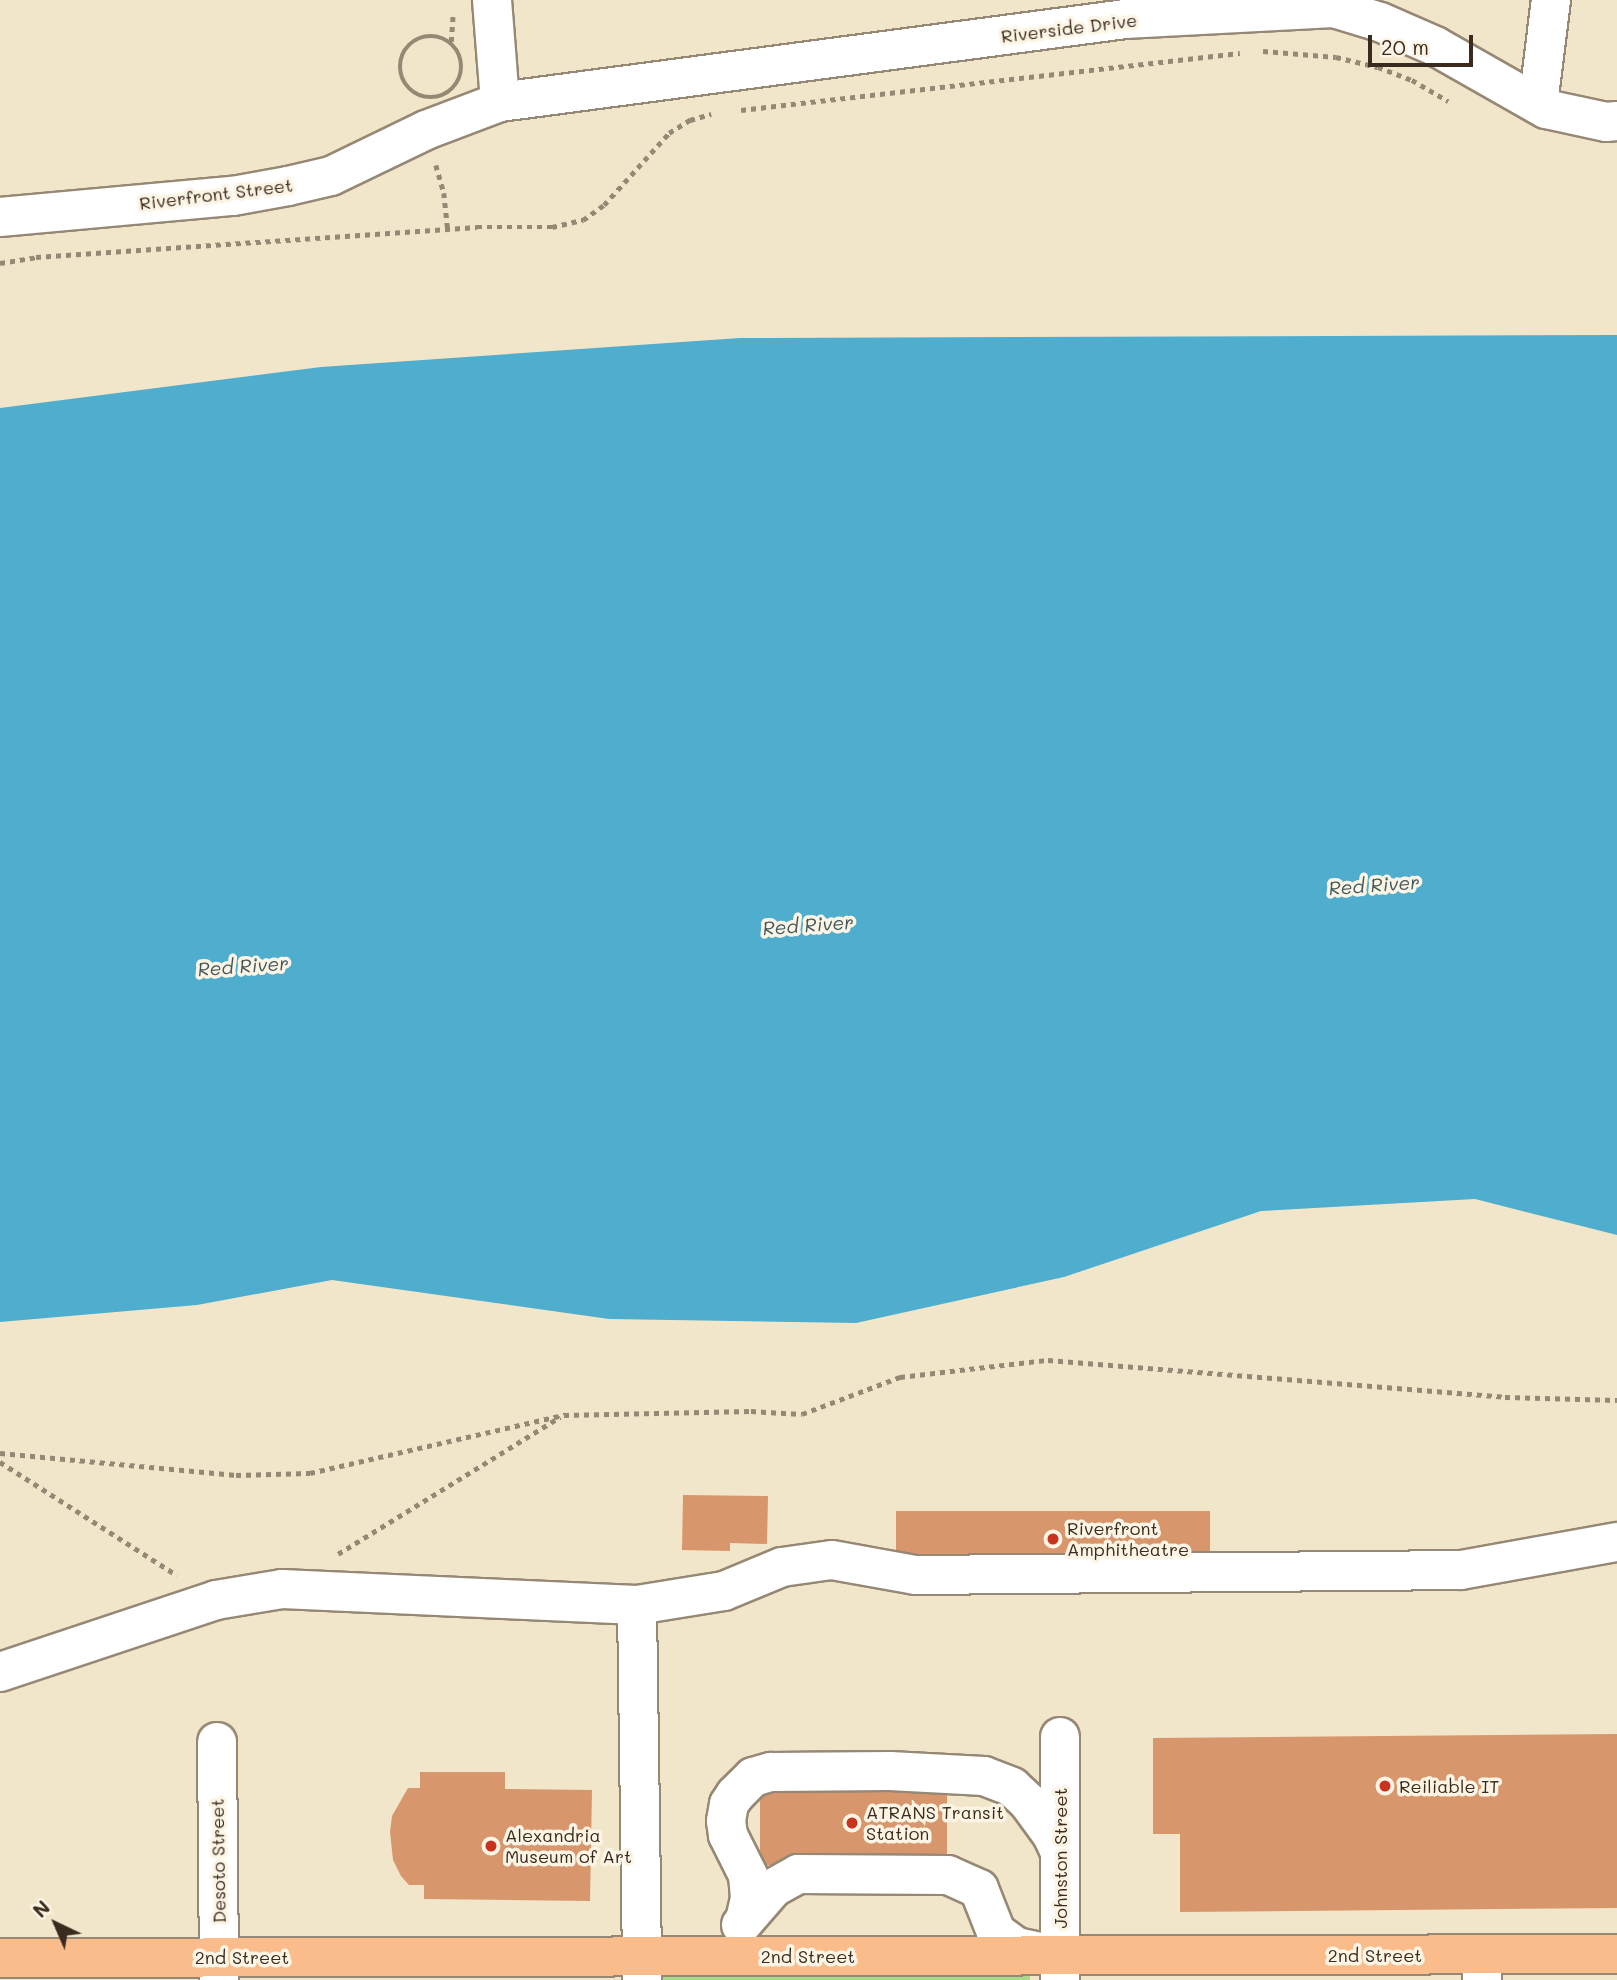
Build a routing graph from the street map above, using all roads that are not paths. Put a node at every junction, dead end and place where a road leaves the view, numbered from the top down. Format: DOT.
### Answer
graph roads {
  1 [pos="492,0"];
  2 [pos="1550,0"];
  3 [pos="1124,10"];
  4 [pos="500,102"];
  5 [pos="1538,104"];
  6 [pos="1617,121"];
  7 [pos="0,217"];
  8 [pos="1617,1542"];
  9 [pos="637,1605"];
  10 [pos="0,1672"];
  11 [pos="1060,1737"];
  12 [pos="217,1741"];
  13 [pos="1060,1852"];
  14 [pos="745,1920"];
  15 [pos="1617,1954"];
  16 [pos="712,1956"];
  17 [pos="0,1958"];
  18 [pos="1482,1967"];
  19 [pos="642,1968"];
  20 [pos="1060,1968"];
  21 [pos="219,1969"];
  1 -- 4 [label="street"];
  2 -- 5 [label="street"];
  3 -- 4 [label="street, Riverside Drive"];
  3 -- 5 [label="street, Riverside Drive"];
  4 -- 7 [label="street, Riverfront Street"];
  5 -- 6 [label="street, Riverside Drive"];
  8 -- 9 [label="street"];
  9 -- 10 [label="street"];
  9 -- 19 [label="street"];
  11 -- 13 [label="street, Johnston Street"];
  12 -- 21 [label="street, Desoto Street"];
  13 -- 14 [label="street"];
  13 -- 20 [label="street, Johnston Street"];
  14 -- 16 [label="street"];
  14 -- 20 [label="street"];
  15 -- 18 [label="main road, 2nd Street"];
  16 -- 19 [label="main road, 2nd Street"];
  16 -- 20 [label="main road, 2nd Street"];
  17 -- 21 [label="main road, 2nd Street"];
  18 -- 20 [label="main road, 2nd Street"];
  19 -- 21 [label="main road, 2nd Street"];
}
